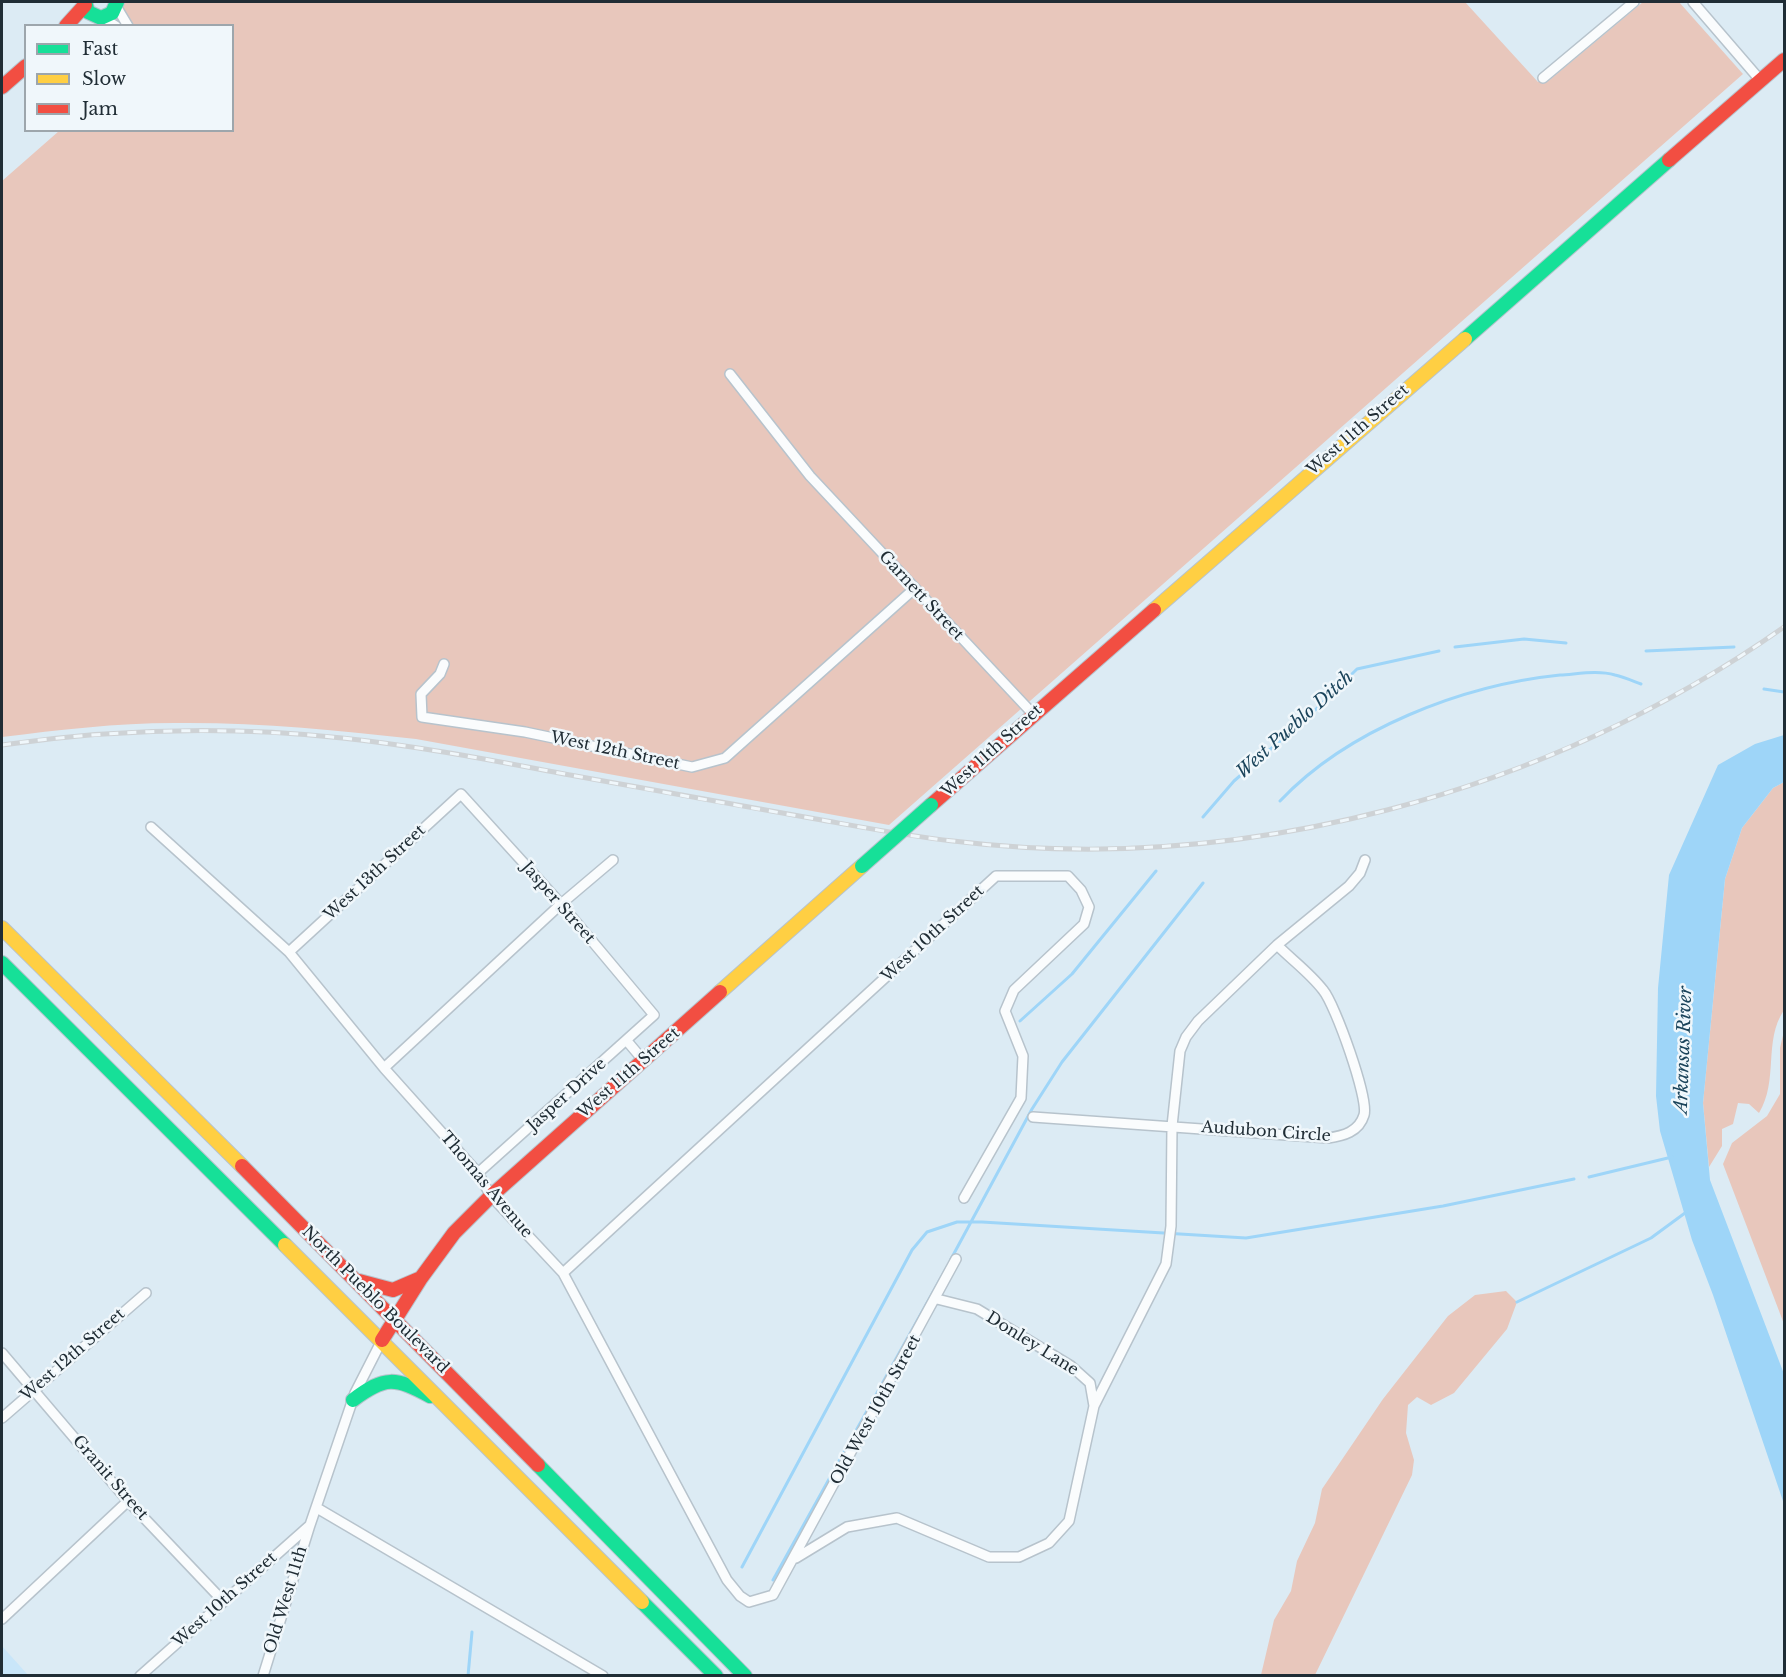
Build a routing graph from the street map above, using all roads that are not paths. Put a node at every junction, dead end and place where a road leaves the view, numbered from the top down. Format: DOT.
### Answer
graph roads {
  1 [pos="1634,2"];
  2 [pos="1693,2"];
  3 [pos="85,3"];
  4 [pos="117,4"];
  5 [pos="99,17"];
  6 [pos="68,24"];
  7 [pos="85,24"];
  8 [pos="112,24"];
  9 [pos="127,24"];
  10 [pos="1785,60"];
  11 [pos="24,68"];
  12 [pos="1543,78"];
  13 [pos="1761,81"];
  14 [pos="2,87"];
  15 [pos="730,374"];
  16 [pos="914,589"];
  17 [pos="444,664"];
  18 [pos="1033,714"];
  19 [pos="461,794"];
  20 [pos="151,827"];
  21 [pos="613,860"];
  22 [pos="1365,860"];
  23 [pos="561,904"];
  24 [pos="2,928"];
  25 [pos="1277,945"];
  26 [pos="289,952"];
  27 [pos="2,963"];
  28 [pos="654,1015"];
  29 [pos="627,1041"];
  30 [pos="643,1060"];
  31 [pos="384,1068"];
  32 [pos="1033,1117"];
  33 [pos="1172,1126"];
  34 [pos="478,1173"];
  35 [pos="491,1196"];
  36 [pos="964,1198"];
  37 [pos="956,1259"];
  38 [pos="564,1273"];
  39 [pos="421,1278"];
  40 [pos="355,1280"];
  41 [pos="146,1293"];
  42 [pos="937,1299"];
  43 [pos="396,1320"];
  44 [pos="382,1340"];
  45 [pos="2,1353"];
  46 [pos="34,1389"];
  47 [pos="353,1400"];
  48 [pos="445,1404"];
  49 [pos="1094,1406"];
  50 [pos="2,1418"];
  51 [pos="128,1501"];
  52 [pos="317,1508"];
  53 [pos="309,1525"];
  54 [pos="794,1559"];
  55 [pos="223,1601"];
  56 [pos="2,1619"];
  57 [pos="140,1676"];
  58 [pos="263,1676"];
  59 [pos="603,1676"];
  60 [pos="716,1676"];
  61 [pos="745,1676"];
  1 -- 12 [label="street"];
  2 -- 13 [label="street"];
  3 -- 5 [label="main road"];
  3 -- 6 [label="main road"];
  4 -- 5 [label="main road"];
  4 -- 9 [label="street"];
  5 -- 7 [label="main road"];
  5 -- 8 [label="street"];
  10 -- 13 [label="main road, West 11th Street"];
  11 -- 14 [label="main road"];
  13 -- 18 [label="main road, West 11th Street"];
  15 -- 16 [label="street, Garnett Street"];
  16 -- 17 [label="street, West 12th Street"];
  16 -- 18 [label="street, Garnett Street"];
  18 -- 30 [label="main road, West 11th Street, bridge"];
  19 -- 23 [label="street, Jasper Street"];
  19 -- 26 [label="street, West 13th Street"];
  20 -- 26 [label="street, Thomas Avenue"];
  21 -- 23 [label="street"];
  22 -- 25 [label="street"];
  23 -- 28 [label="street, Jasper Street"];
  23 -- 31 [label="street"];
  24 -- 40 [label="main road, North Pueblo Boulevard"];
  25 -- 33 [label="street"];
  25 -- 33 [label="street, Audubon Circle"];
  26 -- 31 [label="street, Thomas Avenue"];
  27 -- 44 [label="main road, North Pueblo Boulevard"];
  28 -- 29 [label="street, Jasper Drive"];
  29 -- 30 [label="street"];
  29 -- 34 [label="street, Jasper Drive"];
  30 -- 35 [label="main road, West 11th Street"];
  31 -- 34 [label="street, Thomas Avenue"];
  32 -- 33 [label="street, Audubon Circle"];
  33 -- 49 [label="street"];
  34 -- 35 [label="street, Thomas Avenue"];
  35 -- 38 [label="street, Thomas Avenue"];
  35 -- 39 [label="main road, West 11th Street"];
  36 -- 38 [label="street, West 10th Street"];
  37 -- 42 [label="street, Old West 10th Street"];
  38 -- 54 [label="street, Thomas Avenue"];
  39 -- 40 [label="main road"];
  39 -- 43 [label="main road, West 11th Street"];
  40 -- 43 [label="main road, North Pueblo Boulevard"];
  41 -- 46 [label="street, West 12th Street"];
  42 -- 49 [label="street, Donley Lane"];
  42 -- 54 [label="street, Old West 10th Street"];
  43 -- 44 [label="main road, West 11th Street"];
  43 -- 61 [label="main road, North Pueblo Boulevard"];
  44 -- 47 [label="street, West 11th Street"];
  44 -- 48 [label="main road, North Pueblo Boulevard"];
  45 -- 46 [label="street, Granit Street"];
  46 -- 50 [label="street, West 12th Street"];
  46 -- 51 [label="street, Granit Street"];
  47 -- 48 [label="main road"];
  47 -- 52 [label="street, West 11th Street"];
  48 -- 60 [label="main road, North Pueblo Boulevard"];
  49 -- 54 [label="street"];
  51 -- 55 [label="street, Granit Street"];
  51 -- 56 [label="street"];
  52 -- 53 [label="street, West 11th Street"];
  52 -- 59 [label="street"];
  53 -- 55 [label="street, West 10th Street"];
  53 -- 58 [label="street, Old West 11th"];
  55 -- 57 [label="street, West 10th Street"];
}
